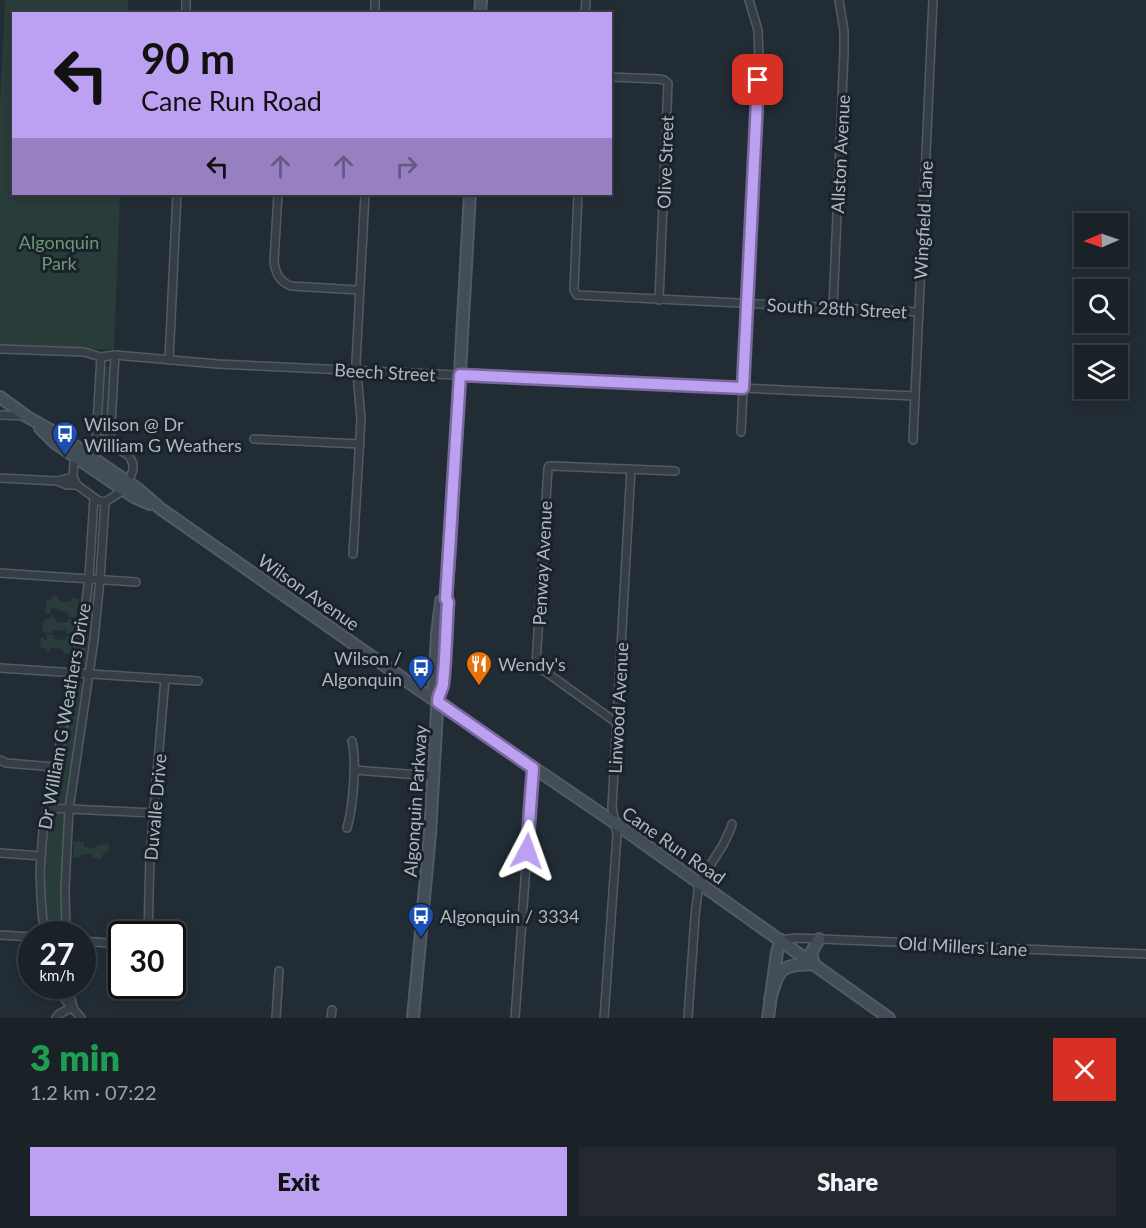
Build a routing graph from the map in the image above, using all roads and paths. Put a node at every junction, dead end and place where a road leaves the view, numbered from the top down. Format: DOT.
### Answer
graph roads {
  1 [pos="749,0"];
  2 [pos="839,0"];
  3 [pos="933,0"];
  4 [pos="612,77"];
  5 [pos="177,195"];
  6 [pos="278,195"];
  7 [pos="365,195"];
  8 [pos="470,195"];
  9 [pos="578,195"];
  10 [pos="359,290"];
  11 [pos="659,300"];
  12 [pos="747,304"];
  13 [pos="833,308"];
  14 [pos="919,312"];
  15 [pos="0,349"];
  16 [pos="116,355"];
  17 [pos="101,357"];
  18 [pos="169,360"];
  19 [pos="356,370"];
  20 [pos="460,375"];
  21 [pos="743,388"];
  22 [pos="915,396"];
  23 [pos="0,397"];
  24 [pos="0,415"];
  25 [pos="26,416"];
  26 [pos="741,432"];
  27 [pos="254,439"];
  28 [pos="96,440"];
  29 [pos="913,440"];
  30 [pos="110,443"];
  31 [pos="360,444"];
  32 [pos="79,454"];
  33 [pos="631,469"];
  34 [pos="675,471"];
  35 [pos="73,477"];
  36 [pos="0,478"];
  37 [pos="57,481"];
  38 [pos="76,485"];
  39 [pos="126,486"];
  40 [pos="94,498"];
  41 [pos="105,502"];
  42 [pos="353,554"];
  43 [pos="0,573"];
  44 [pos="89,578"];
  45 [pos="100,579"];
  46 [pos="135,582"];
  47 [pos="0,668"];
  48 [pos="74,673"];
  49 [pos="89,674"];
  50 [pos="165,679"];
  51 [pos="198,681"];
  52 [pos="438,698"];
  53 [pos="617,723"];
  54 [pos="352,741"];
  55 [pos="2,763"];
  56 [pos="55,767"];
  57 [pos="533,768"];
  58 [pos="354,770"];
  59 [pos="433,776"];
  60 [pos="48,808"];
  61 [pos="69,809"];
  62 [pos="154,813"];
  63 [pos="615,823"];
  64 [pos="732,824"];
  65 [pos="347,828"];
  66 [pos="0,853"];
  67 [pos="41,856"];
  68 [pos="699,883"];
  69 [pos="43,921"];
  70 [pos="66,921"];
  71 [pos="148,921"];
  72 [pos="0,935"];
  73 [pos="18,936"];
  74 [pos="819,939"];
  75 [pos="781,940"];
  76 [pos="1146,954"];
  77 [pos="814,964"];
  78 [pos="279,971"];
  79 [pos="64,999"];
  80 [pos="71,999"];
  81 [pos="770,999"];
  82 [pos="73,1007"];
  83 [pos="56,1018"];
  84 [pos="81,1018"];
  85 [pos="276,1018"];
  86 [pos="413,1018"];
  87 [pos="515,1018"];
  88 [pos="604,1018"];
  89 [pos="688,1018"];
  90 [pos="768,1018"];
  91 [pos="889,1018"];
  1 -- 12 [label="street"];
  2 -- 13 [label="street, Allston Avenue"];
  3 -- 14 [label="street, Wingfield Lane"];
  4 -- 11 [label="street, Olive Street"];
  5 -- 18 [label="street"];
  6 -- 10 [label="street"];
  7 -- 10 [label="street"];
  8 -- 20 [label="main road, Algonquin Parkway"];
  9 -- 11 [label="street, South 28th Street"];
  10 -- 19 [label="street"];
  11 -- 12 [label="street, South 28th Street"];
  12 -- 13 [label="street, South 28th Street"];
  12 -- 21 [label="street"];
  13 -- 14 [label="street, South 28th Street"];
  14 -- 22 [label="street, Wingfield Lane"];
  15 -- 17 [label="street, Beech Street"];
  16 -- 17 [label="street, Beech Street"];
  16 -- 18 [label="street, Beech Street"];
  16 -- 30 [label="street"];
  17 -- 28 [label="street"];
  18 -- 19 [label="street, Beech Street"];
  19 -- 20 [label="street, Beech Street"];
  19 -- 31 [label="street"];
  20 -- 21 [label="street, Beech Street"];
  20 -- 52 [label="main road, Algonquin Parkway"];
  21 -- 22 [label="street, Beech Street"];
  21 -- 26 [label="street"];
  22 -- 29 [label="street, Wingfield Lane"];
  23 -- 25 [label="main road, Wilson Avenue"];
  24 -- 25 [label="street"];
  25 -- 32 [label="main road, Wilson Avenue"];
  27 -- 31 [label="street"];
  28 -- 30 [label="street"];
  28 -- 32 [label="street"];
  30 -- 39 [label="street"];
  31 -- 42 [label="street"];
  32 -- 35 [label="street"];
  32 -- 39 [label="main road, Wilson Avenue"];
  33 -- 34 [label="street"];
  33 -- 53 [label="street, Linwood Avenue"];
  33 -- 53 [label="street, Penway Avenue"];
  35 -- 37 [label="street"];
  35 -- 38 [label="street"];
  36 -- 37 [label="street"];
  37 -- 38 [label="street"];
  38 -- 40 [label="street"];
  39 -- 41 [label="street"];
  39 -- 52 [label="main road, Wilson Avenue"];
  40 -- 41 [label="street"];
  40 -- 44 [label="street, Dr William G Weathers Drive"];
  41 -- 45 [label="street, Dr William G Weathers Drive"];
  43 -- 44 [label="street"];
  44 -- 45 [label="street"];
  44 -- 48 [label="street, Dr William G Weathers Drive"];
  45 -- 46 [label="street"];
  45 -- 49 [label="street, Dr William G Weathers Drive"];
  47 -- 48 [label="street"];
  48 -- 49 [label="street"];
  48 -- 56 [label="street, Dr William G Weathers Drive"];
  49 -- 50 [label="street"];
  49 -- 61 [label="street, Dr William G Weathers Drive"];
  50 -- 51 [label="street"];
  50 -- 62 [label="street, Duvalle Drive"];
  52 -- 57 [label="main road, Cane Run Road"];
  52 -- 59 [label="main road, Algonquin Parkway"];
  53 -- 63 [label="street, Linwood Avenue"];
  54 -- 58 [label="street"];
  55 -- 56 [label="street"];
  56 -- 60 [label="street, Dr William G Weathers Drive"];
  57 -- 63 [label="main road, Cane Run Road"];
  57 -- 87 [label="street"];
  58 -- 59 [label="street"];
  58 -- 65 [label="street"];
  59 -- 86 [label="main road, Algonquin Parkway"];
  60 -- 61 [label="street"];
  60 -- 67 [label="street, Dr William G Weathers Drive"];
  61 -- 62 [label="street"];
  61 -- 70 [label="street, Dr William G Weathers Drive"];
  62 -- 71 [label="street, Duvalle Drive"];
  63 -- 68 [label="main road, Cane Run Road"];
  63 -- 88 [label="street, Linwood Avenue"];
  64 -- 68 [label="street"];
  66 -- 67 [label="street"];
  67 -- 69 [label="street, Dr William G Weathers Drive"];
  68 -- 75 [label="main road, Cane Run Road"];
  68 -- 89 [label="street"];
  72 -- 73 [label="street"];
  74 -- 75 [label="street, Old Millers Lane"];
  74 -- 76 [label="street, Old Millers Lane"];
  74 -- 77 [label="main road"];
  75 -- 77 [label="main road, Cane Run Road"];
  75 -- 81 [label="main road"];
  77 -- 81 [label="main road"];
  77 -- 91 [label="main road, Cane Run Road"];
  78 -- 85 [label="street"];
  79 -- 82 [label="street"];
  80 -- 82 [label="street"];
  81 -- 90 [label="main road"];
  82 -- 83 [label="street"];
  82 -- 84 [label="street"];
}
